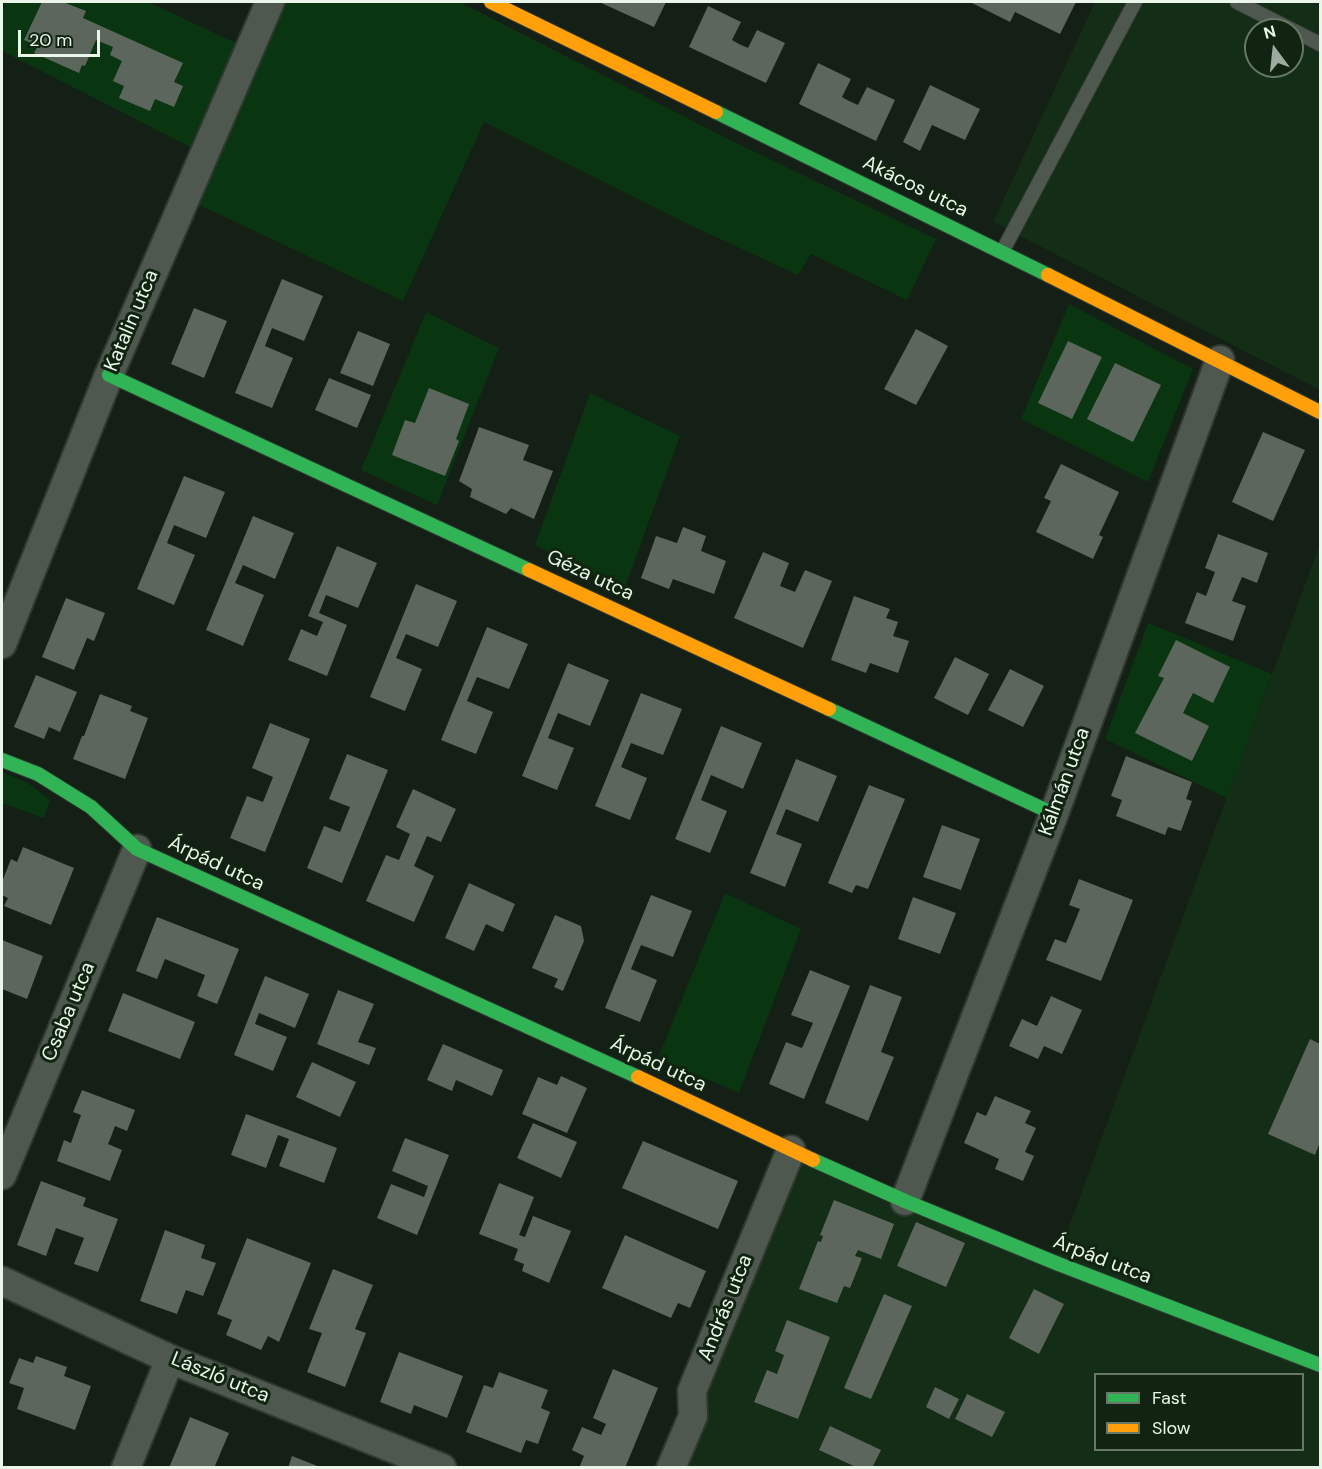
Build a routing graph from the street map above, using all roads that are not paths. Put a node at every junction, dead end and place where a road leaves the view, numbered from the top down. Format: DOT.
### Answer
graph roads {
  1 [pos="270,2"];
  2 [pos="491,2"];
  3 [pos="1135,2"];
  4 [pos="1237,2"];
  5 [pos="1320,44"];
  6 [pos="1002,252"];
  7 [pos="1220,360"];
  8 [pos="109,375"];
  9 [pos="1320,412"];
  10 [pos="2,644"];
  11 [pos="2,760"];
  12 [pos="1054,814"];
  13 [pos="137,849"];
  14 [pos="791,1150"];
  15 [pos="2,1176"];
  16 [pos="905,1201"];
  17 [pos="2,1281"];
  18 [pos="170,1359"];
  19 [pos="1320,1365"];
  20 [pos="390,1458"];
  21 [pos="126,1467"];
  22 [pos="442,1467"];
  23 [pos="671,1467"];
  1 -- 8 [label="street, Katalin utca"];
  2 -- 6 [label="street, Akácos utca"];
  3 -- 6 [label="lane"];
  4 -- 5 [label="lane"];
  6 -- 7 [label="street, Akácos utca"];
  7 -- 9 [label="street, Akácos utca"];
  7 -- 12 [label="street, Kálmán utca"];
  8 -- 10 [label="street, Katalin utca"];
  8 -- 12 [label="street, Géza utca"];
  11 -- 13 [label="street, Árpád utca"];
  12 -- 16 [label="street, Kálmán utca"];
  13 -- 14 [label="street, Árpád utca"];
  13 -- 15 [label="street, Csaba utca"];
  14 -- 16 [label="street, Árpád utca"];
  14 -- 23 [label="street, András utca"];
  16 -- 19 [label="street, Árpád utca"];
  17 -- 18 [label="street, László utca"];
  18 -- 20 [label="street, László utca"];
  18 -- 21 [label="street"];
  20 -- 22 [label="street, László utca"];
}
